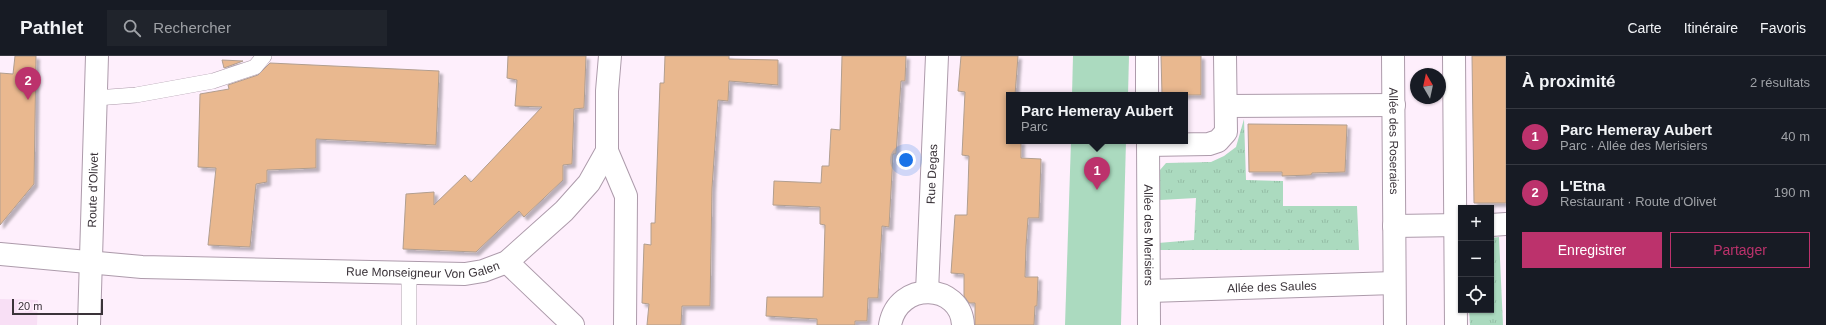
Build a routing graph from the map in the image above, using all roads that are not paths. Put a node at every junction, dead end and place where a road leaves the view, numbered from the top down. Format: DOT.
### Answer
graph roads {
  1 [pos="97,56"];
  2 [pos="264,56"];
  3 [pos="610,56"];
  4 [pos="937,56"];
  5 [pos="1147,56"];
  6 [pos="1226,56"];
  7 [pos="1393,56"];
  8 [pos="1454,56"];
  9 [pos="1147,92"];
  10 [pos="96,98"];
  11 [pos="1394,104"];
  12 [pos="1226,106"];
  13 [pos="1148,144"];
  14 [pos="1188,144"];
  15 [pos="607,151"];
  16 [pos="1506,224"];
  17 [pos="1458,225"];
  18 [pos="1494,225"];
  19 [pos="1394,226"];
  20 [pos="0,254"];
  21 [pos="507,262"];
  22 [pos="91,263"];
  23 [pos="409,273"];
  24 [pos="1394,283"];
  25 [pos="1150,291"];
  26 [pos="926,292"];
  27 [pos="88,325"];
  28 [pos="409,325"];
  29 [pos="573,325"];
  30 [pos="625,325"];
  31 [pos="890,325"];
  32 [pos="963,325"];
  33 [pos="1149,325"];
  34 [pos="1395,325"];
  35 [pos="1456,325"];
  1 -- 10 [label="street, Route d'Olivet"];
  2 -- 10 [label="lane"];
  3 -- 15 [label="street, Rue Monseigneur Von Galen"];
  4 -- 26 [label="street, Rue Degas"];
  5 -- 9 [label="street"];
  6 -- 12 [label="street, Allée des Merisiers"];
  7 -- 11 [label="street, Allée des Roseraies"];
  8 -- 17 [label="street"];
  10 -- 22 [label="street, Route d'Olivet"];
  11 -- 12 [label="street"];
  11 -- 19 [label="street, Allée des Roseraies"];
  12 -- 14 [label="street, Allée des Merisiers"];
  13 -- 25 [label="street, Allée des Merisiers"];
  15 -- 21 [label="street, Rue Monseigneur Von Galen"];
  15 -- 30 [label="street"];
  16 -- 18 [label="street"];
  17 -- 19 [label="street"];
  17 -- 35 [label="street"];
  19 -- 24 [label="street, Allée des Roseraies"];
  20 -- 22 [label="street, Rue Monseigneur Von Galen"];
  21 -- 23 [label="street, Rue Monseigneur Von Galen"];
  21 -- 29 [label="street"];
  22 -- 23 [label="street, Rue Monseigneur Von Galen"];
  22 -- 27 [label="street, Route d'Olivet"];
  23 -- 28 [label="lane"];
  24 -- 25 [label="street, Allée des Saules"];
  24 -- 34 [label="street, Allée des Roseraies"];
  25 -- 33 [label="street, Allée des Merisiers"];
  26 -- 31 [label="street"];
  26 -- 32 [label="street"];
}
